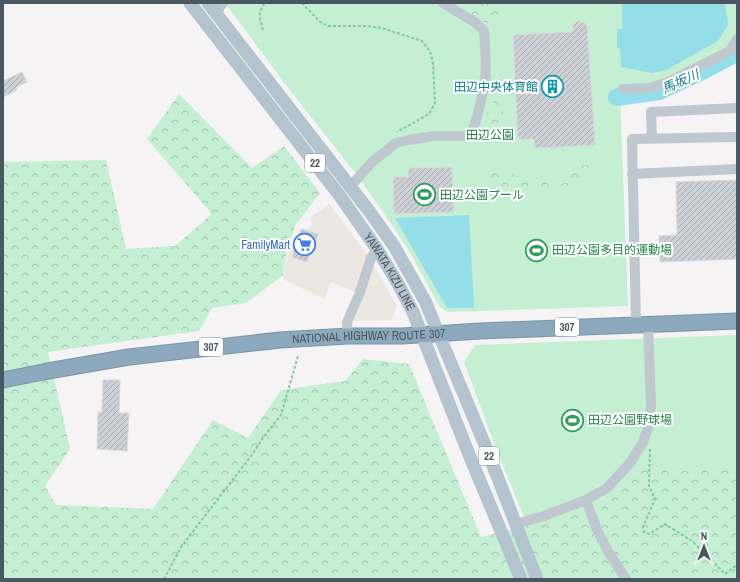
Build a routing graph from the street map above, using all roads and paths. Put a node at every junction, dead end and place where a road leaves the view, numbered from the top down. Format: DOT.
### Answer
graph roads {
  1 [pos="190,3"];
  2 [pos="265,3"];
  3 [pos="302,3"];
  4 [pos="444,3"];
  5 [pos="215,6"];
  6 [pos="263,30"];
  7 [pos="737,39"];
  8 [pos="623,89"];
  9 [pos="737,108"];
  10 [pos="737,137"];
  11 [pos="652,138"];
  12 [pos="396,143"];
  13 [pos="737,169"];
  14 [pos="632,174"];
  15 [pos="350,187"];
  16 [pos="377,249"];
  17 [pos="737,321"];
  18 [pos="642,324"];
  19 [pos="439,334"];
  20 [pos="422,335"];
  21 [pos="348,336"];
  22 [pos="298,356"];
  23 [pos="3,380"];
  24 [pos="650,447"];
  25 [pos="586,500"];
  26 [pos="515,524"];
  27 [pos="737,565"];
  28 [pos="164,579"];
  29 [pos="521,579"];
  30 [pos="537,579"];
  31 [pos="626,579"];
  1 -- 16 [label="main road, YAWATA KIZU LINE / 22"];
  2 -- 6 [label="path"];
  3 -- 12 [label="path"];
  4 -- 12 [label="street"];
  5 -- 15 [label="main road, YAWATA KIZU LINE / 22"];
  7 -- 8 [label="street"];
  9 -- 11 [label="street"];
  10 -- 11 [label="street"];
  11 -- 14 [label="street"];
  12 -- 15 [label="street"];
  13 -- 14 [label="street"];
  14 -- 18 [label="street"];
  15 -- 19 [label="main road, YAWATA KIZU LINE / 22"];
  16 -- 20 [label="main road, YAWATA KIZU LINE / 22"];
  16 -- 21 [label="street"];
  17 -- 18 [label="highway, NATIONAL HIGHWAY ROUTE 307 / 307"];
  18 -- 19 [label="highway, NATIONAL HIGHWAY ROUTE 307 / 307"];
  18 -- 25 [label="street"];
  19 -- 20 [label="highway, NATIONAL HIGHWAY ROUTE 307 / 307"];
  19 -- 26 [label="main road, YAWATA KIZU LINE / 22"];
  20 -- 21 [label="highway, NATIONAL HIGHWAY ROUTE 307 / 307"];
  20 -- 29 [label="main road, YAWATA KIZU LINE / 22"];
  21 -- 23 [label="highway, NATIONAL HIGHWAY ROUTE 307 / 307"];
  22 -- 28 [label="path"];
  24 -- 27 [label="path"];
  25 -- 26 [label="street"];
  25 -- 31 [label="street"];
  26 -- 30 [label="main road, YAWATA KIZU LINE / 22"];
}
